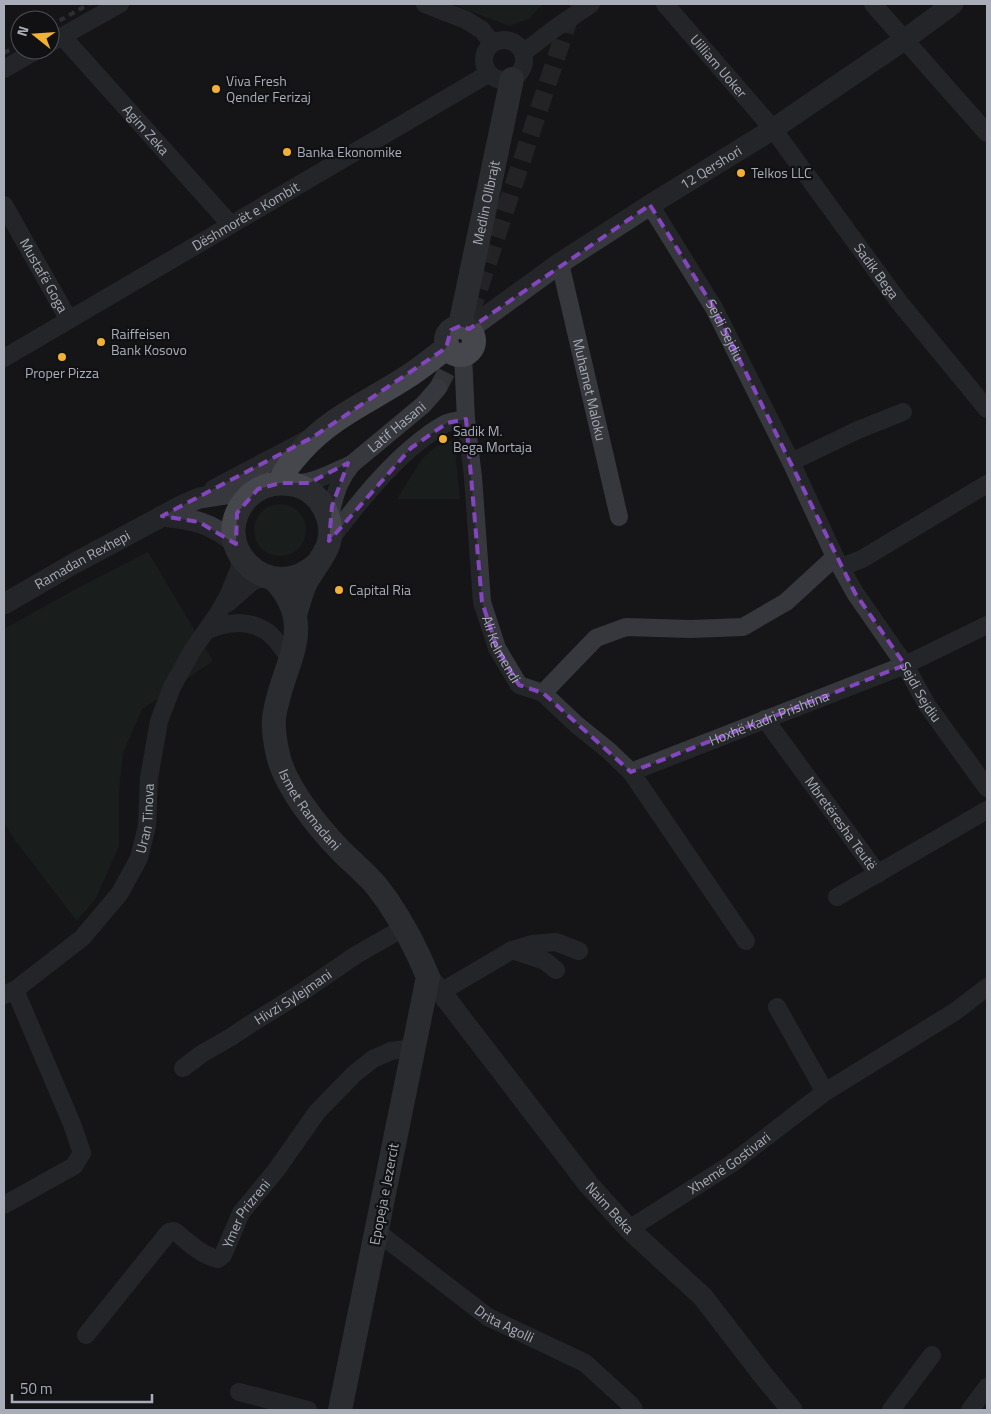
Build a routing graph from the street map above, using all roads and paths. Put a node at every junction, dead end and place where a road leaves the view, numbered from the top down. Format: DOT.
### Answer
graph roads {
  1 [pos="120,4"];
  2 [pos="425,4"];
  3 [pos="591,4"];
  4 [pos="665,4"];
  5 [pos="873,4"];
  6 [pos="953,4"];
  7 [pos="60,38"];
  8 [pos="904,40"];
  9 [pos="492,43"];
  10 [pos="60,44"];
  11 [pos="523,53"];
  12 [pos="20,60"];
  13 [pos="4,69"];
  14 [pos="488,74"];
  15 [pos="512,80"];
  16 [pos="773,129"];
  17 [pos="987,133"];
  18 [pos="4,205"];
  19 [pos="650,205"];
  20 [pos="230,225"];
  21 [pos="560,263"];
  22 [pos="69,320"];
  23 [pos="464,328"];
  24 [pos="455,351"];
  25 [pos="4,358"];
  26 [pos="438,388"];
  27 [pos="987,409"];
  28 [pos="903,412"];
  29 [pos="466,419"];
  30 [pos="313,437"];
  31 [pos="791,462"];
  32 [pos="352,464"];
  33 [pos="987,484"];
  34 [pos="278,485"];
  35 [pos="199,498"];
  36 [pos="162,516"];
  37 [pos="619,516"];
  38 [pos="330,532"];
  39 [pos="238,549"];
  40 [pos="838,562"];
  41 [pos="318,564"];
  42 [pos="270,578"];
  43 [pos="4,604"];
  44 [pos="219,612"];
  45 [pos="295,615"];
  46 [pos="987,625"];
  47 [pos="206,631"];
  48 [pos="291,660"];
  49 [pos="905,665"];
  50 [pos="544,693"];
  51 [pos="765,719"];
  52 [pos="631,772"];
  53 [pos="987,788"];
  54 [pos="987,810"];
  55 [pos="878,874"];
  56 [pos="837,898"];
  57 [pos="404,927"];
  58 [pos="746,941"];
  59 [pos="512,950"];
  60 [pos="579,951"];
  61 [pos="556,970"];
  62 [pos="435,985"];
  63 [pos="987,987"];
  64 [pos="10,993"];
  65 [pos="777,1007"];
  66 [pos="413,1048"];
  67 [pos="183,1068"];
  68 [pos="825,1092"];
  69 [pos="4,1205"];
  70 [pos="629,1229"];
  71 [pos="376,1231"];
  72 [pos="86,1335"];
  73 [pos="932,1354"];
  74 [pos="987,1387"];
  75 [pos="239,1392"];
  76 [pos="308,1410"];
  77 [pos="340,1410"];
  78 [pos="634,1410"];
  79 [pos="792,1410"];
  80 [pos="891,1410"];
  81 [pos="970,1410"];
  1 -- 7 [label="street"];
  2 -- 9 [label="street"];
  3 -- 11 [label="street"];
  4 -- 16 [label="street, Uilliam Uoker"];
  5 -- 8 [label="street"];
  6 -- 8 [label="street, 12 Qershori"];
  8 -- 16 [label="street, 12 Qershori"];
  8 -- 17 [label="street"];
  9 -- 11 [label="street"];
  9 -- 14 [label="street"];
  10 -- 20 [label="street, Agim Zeka"];
  11 -- 15 [label="street"];
  12 -- 13 [label="street"];
  14 -- 15 [label="street"];
  14 -- 20 [label="street, Dëshmorët e Kombit"];
  15 -- 23 [label="main road, Medlin Ollbrajt"];
  16 -- 19 [label="street, 12 Qershori"];
  16 -- 27 [label="street, Sadik Bega"];
  18 -- 22 [label="street, Mustafë Goga"];
  19 -- 21 [label="street, 12 Qershori"];
  19 -- 31 [label="street, Sejdi Sejdiu"];
  20 -- 22 [label="street, Dëshmorët e Kombit"];
  21 -- 23 [label="street, 12 Qershori"];
  21 -- 37 [label="street, Muhamet Maloku"];
  22 -- 25 [label="street, Dëshmorët e Kombit"];
  23 -- 24 [label="main road"];
  24 -- 29 [label="street, Ali Kelmendi"];
  24 -- 30 [label="main road"];
  26 -- 32 [label="street, Latif Hasani"];
  28 -- 31 [label="street"];
  29 -- 38 [label="street"];
  29 -- 50 [label="street, Ali Kelmendi"];
  30 -- 34 [label="main road"];
  30 -- 35 [label="street"];
  31 -- 40 [label="street, Sejdi Sejdiu"];
  32 -- 34 [label="street, Latif Hasani"];
  32 -- 38 [label="street, Latif Hasani"];
  33 -- 40 [label="street"];
  34 -- 35 [label="street, Ramadan Rexhepi"];
  34 -- 38 [label="main road"];
  34 -- 39 [label="main road"];
  35 -- 36 [label="street, Ramadan Rexhepi"];
  36 -- 39 [label="street"];
  36 -- 43 [label="street, Ramadan Rexhepi"];
  38 -- 41 [label="main road"];
  39 -- 42 [label="main road"];
  39 -- 44 [label="street"];
  40 -- 49 [label="street, Sejdi Sejdiu"];
  40 -- 50 [label="street"];
  41 -- 42 [label="main road"];
  41 -- 45 [label="main road, Ismet Ramadani"];
  42 -- 44 [label="street"];
  42 -- 45 [label="main road, Ismet Ramadani"];
  44 -- 47 [label="street, Uran Tinova"];
  45 -- 48 [label="main road, Ismet Ramadani"];
  46 -- 49 [label="street, Hoxhë Kadri Prishtina"];
  47 -- 48 [label="street"];
  47 -- 64 [label="street, Uran Tinova"];
  48 -- 57 [label="main road, Ismet Ramadani"];
  49 -- 51 [label="street, Hoxhë Kadri Prishtina"];
  49 -- 53 [label="street, Sejdi Sejdiu"];
  50 -- 52 [label="street, Ali Kelmendi"];
  51 -- 52 [label="street, Hoxhë Kadri Prishtina"];
  51 -- 55 [label="street, Mbretëresha Teutë"];
  52 -- 58 [label="street, Ali Kelmendi"];
  54 -- 55 [label="street, Mbretëresha Teutë"];
  55 -- 56 [label="street"];
  57 -- 62 [label="main road, Ismet Ramadani"];
  57 -- 67 [label="street, Hivzi Sylejmani"];
  59 -- 60 [label="street"];
  59 -- 61 [label="street"];
  59 -- 62 [label="street"];
  62 -- 66 [label="main road, Epopeja e Jezercit"];
  62 -- 70 [label="street, Naim Beka"];
  63 -- 68 [label="street, Xhemë Gostivari"];
  64 -- 69 [label="street, Uran Tinova"];
  65 -- 68 [label="street"];
  66 -- 71 [label="main road, Epopeja e Jezercit"];
  66 -- 72 [label="street, Ymer Prizreni"];
  68 -- 70 [label="street, Xhemë Gostivari"];
  70 -- 79 [label="street, Naim Beka"];
  71 -- 77 [label="main road, Epopeja e Jezercit"];
  71 -- 78 [label="street, Drita Agolli"];
  73 -- 80 [label="street"];
  74 -- 81 [label="street"];
  75 -- 76 [label="street"];
}
